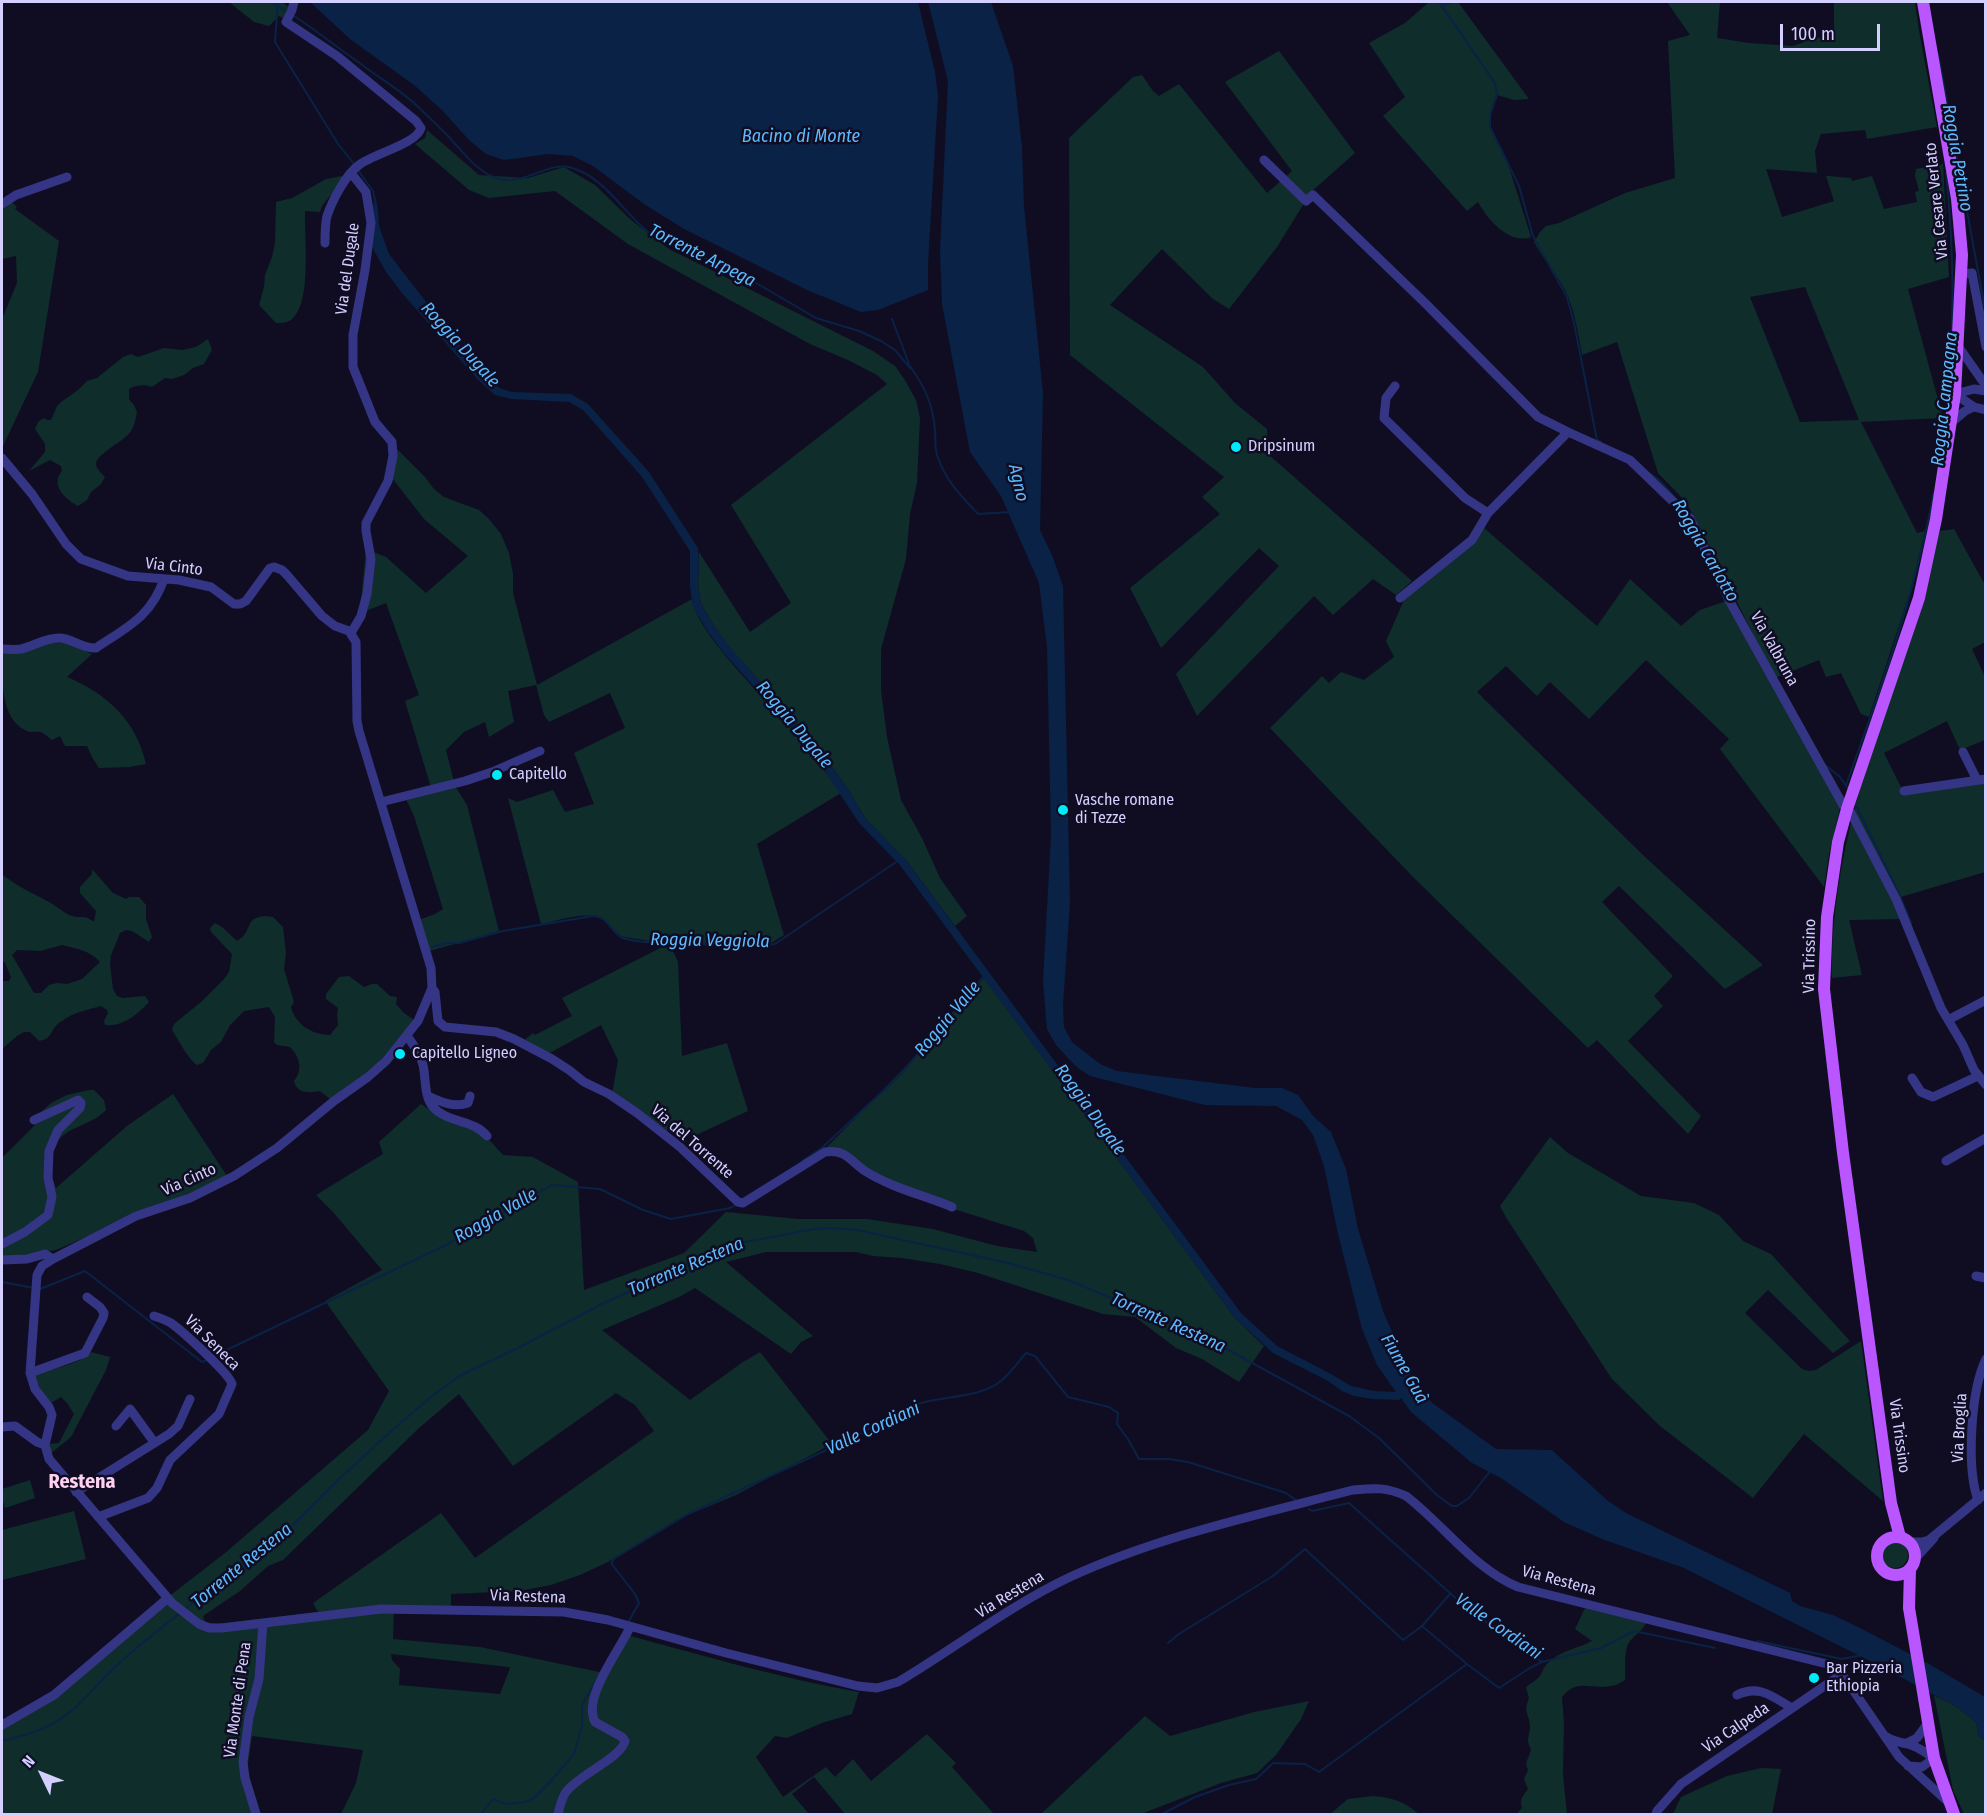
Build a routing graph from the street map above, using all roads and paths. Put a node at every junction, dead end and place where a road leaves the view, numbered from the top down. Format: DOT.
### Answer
graph roads {
  1 [pos="1923,2"];
  2 [pos="291,10"];
  3 [pos="1264,160"];
  4 [pos="355,169"];
  5 [pos="67,177"];
  6 [pos="2,204"];
  7 [pos="325,243"];
  8 [pos="1961,273"];
  9 [pos="1958,346"];
  10 [pos="1986,347"];
  11 [pos="1395,386"];
  12 [pos="1986,386"];
  13 [pos="1986,391"];
  14 [pos="1955,394"];
  15 [pos="1974,407"];
  16 [pos="1986,410"];
  17 [pos="1952,423"];
  18 [pos="1568,432"];
  19 [pos="2,458"];
  20 [pos="1488,513"];
  21 [pos="164,579"];
  22 [pos="1400,598"];
  23 [pos="351,633"];
  24 [pos="2,649"];
  25 [pos="540,751"];
  26 [pos="1963,752"];
  27 [pos="1981,780"];
  28 [pos="1904,791"];
  29 [pos="381,802"];
  30 [pos="1847,809"];
  31 [pos="432,988"];
  32 [pos="1986,1000"];
  33 [pos="1948,1020"];
  34 [pos="407,1036"];
  35 [pos="1978,1076"];
  36 [pos="1912,1078"];
  37 [pos="1986,1085"];
  38 [pos="428,1096"];
  39 [pos="470,1096"];
  40 [pos="34,1120"];
  41 [pos="487,1136"];
  42 [pos="1986,1138"];
  43 [pos="1946,1161"];
  44 [pos="952,1207"];
  45 [pos="2,1244"];
  46 [pos="53,1259"];
  47 [pos="2,1260"];
  48 [pos="87,1297"];
  49 [pos="154,1316"];
  50 [pos="1986,1359"];
  51 [pos="30,1373"];
  52 [pos="190,1399"];
  53 [pos="2,1426"];
  54 [pos="116,1426"];
  55 [pos="154,1442"];
  56 [pos="45,1445"];
  57 [pos="76,1492"];
  58 [pos="1986,1493"];
  59 [pos="1978,1500"];
  60 [pos="1891,1503"];
  61 [pos="98,1517"];
  62 [pos="1937,1534"];
  63 [pos="1904,1539"];
  64 [pos="1882,1543"];
  65 [pos="1912,1564"];
  66 [pos="1892,1574"];
  67 [pos="170,1601"];
  68 [pos="1909,1608"];
  69 [pos="263,1623"];
  70 [pos="630,1627"];
  71 [pos="1842,1674"];
  72 [pos="1737,1695"];
  73 [pos="1792,1708"];
  74 [pos="1928,1723"];
  75 [pos="2,1725"];
  76 [pos="1881,1732"];
  77 [pos="1907,1743"];
  78 [pos="1934,1758"];
  79 [pos="1908,1766"];
  80 [pos="1949,1802"];
  81 [pos="256,1815"];
  82 [pos="558,1815"];
  83 [pos="1656,1815"];
  84 [pos="1954,1815"];
  1 -- 8 [label="main road, Via Cesare Verlato"];
  2 -- 4 [label="street"];
  3 -- 18 [label="street, Via Valbruna"];
  4 -- 7 [label="street"];
  4 -- 23 [label="street, Via del Dugale"];
  5 -- 6 [label="street"];
  8 -- 9 [label="main road, Via Cesare Verlato"];
  8 -- 10 [label="street, Via Cesare Verlato"];
  9 -- 12 [label="street"];
  9 -- 14 [label="main road, Via Cesare Verlato"];
  11 -- 20 [label="street"];
  13 -- 14 [label="street"];
  14 -- 15 [label="street"];
  14 -- 17 [label="main road, Via Cesare Verlato"];
  15 -- 16 [label="street"];
  15 -- 17 [label="street"];
  17 -- 30 [label="main road, Via Trissino"];
  18 -- 20 [label="street"];
  18 -- 30 [label="street, Via Valbruna"];
  19 -- 21 [label="street, Via Cinto"];
  20 -- 22 [label="street"];
  21 -- 23 [label="street, Via Cinto"];
  21 -- 24 [label="street"];
  23 -- 29 [label="street, Via Cinto"];
  25 -- 29 [label="street"];
  26 -- 27 [label="street"];
  27 -- 28 [label="street"];
  29 -- 31 [label="street, Via Cinto"];
  30 -- 33 [label="street, Via Valbruna"];
  30 -- 60 [label="main road, Via Trissino"];
  31 -- 34 [label="street, Via Cinto"];
  31 -- 44 [label="street, Via del Torrente"];
  32 -- 33 [label="street"];
  33 -- 35 [label="street, Via Valbruna"];
  34 -- 38 [label="street"];
  34 -- 46 [label="street, Via Cinto"];
  35 -- 36 [label="street"];
  35 -- 37 [label="street, Via Valbruna"];
  38 -- 39 [label="street"];
  38 -- 41 [label="street"];
  40 -- 45 [label="street"];
  42 -- 43 [label="street"];
  46 -- 47 [label="street"];
  46 -- 51 [label="street, Via Cinto"];
  48 -- 51 [label="street"];
  49 -- 61 [label="street, Via Seneca"];
  50 -- 59 [label="street, Via Broglia"];
  51 -- 56 [label="street"];
  52 -- 55 [label="street"];
  53 -- 56 [label="street"];
  54 -- 55 [label="street"];
  55 -- 57 [label="street"];
  56 -- 57 [label="street"];
  57 -- 61 [label="street"];
  58 -- 59 [label="street"];
  59 -- 62 [label="street"];
  60 -- 63 [label="main road, Via Trissino"];
  60 -- 64 [label="main road, Via Trissino"];
  61 -- 67 [label="street, Via Restena"];
  62 -- 63 [label="street"];
  62 -- 65 [label="street"];
  63 -- 64 [label="main road"];
  63 -- 65 [label="main road, Via Trissino"];
  64 -- 66 [label="main road, Via Trissino"];
  65 -- 66 [label="main road"];
  65 -- 68 [label="main road, Via Trissino"];
  66 -- 68 [label="main road, Via Trissino"];
  67 -- 69 [label="street, Via Restena"];
  67 -- 75 [label="street"];
  68 -- 74 [label="main road, Via Trissino"];
  69 -- 70 [label="street, Via Restena"];
  69 -- 81 [label="street, Via Monte di Pena"];
  70 -- 71 [label="street, Via Restena"];
  70 -- 82 [label="street"];
  71 -- 73 [label="street, Via Calpeda"];
  71 -- 76 [label="street"];
  72 -- 73 [label="street"];
  73 -- 83 [label="street, Via Calpeda"];
  74 -- 77 [label="street"];
  74 -- 78 [label="main road, Via Trissino"];
  76 -- 77 [label="street"];
  76 -- 79 [label="street"];
  77 -- 78 [label="street"];
  78 -- 79 [label="street"];
  78 -- 80 [label="main road, Via Trissino"];
  79 -- 80 [label="street"];
  80 -- 84 [label="main road, Via Trissino"];
}
